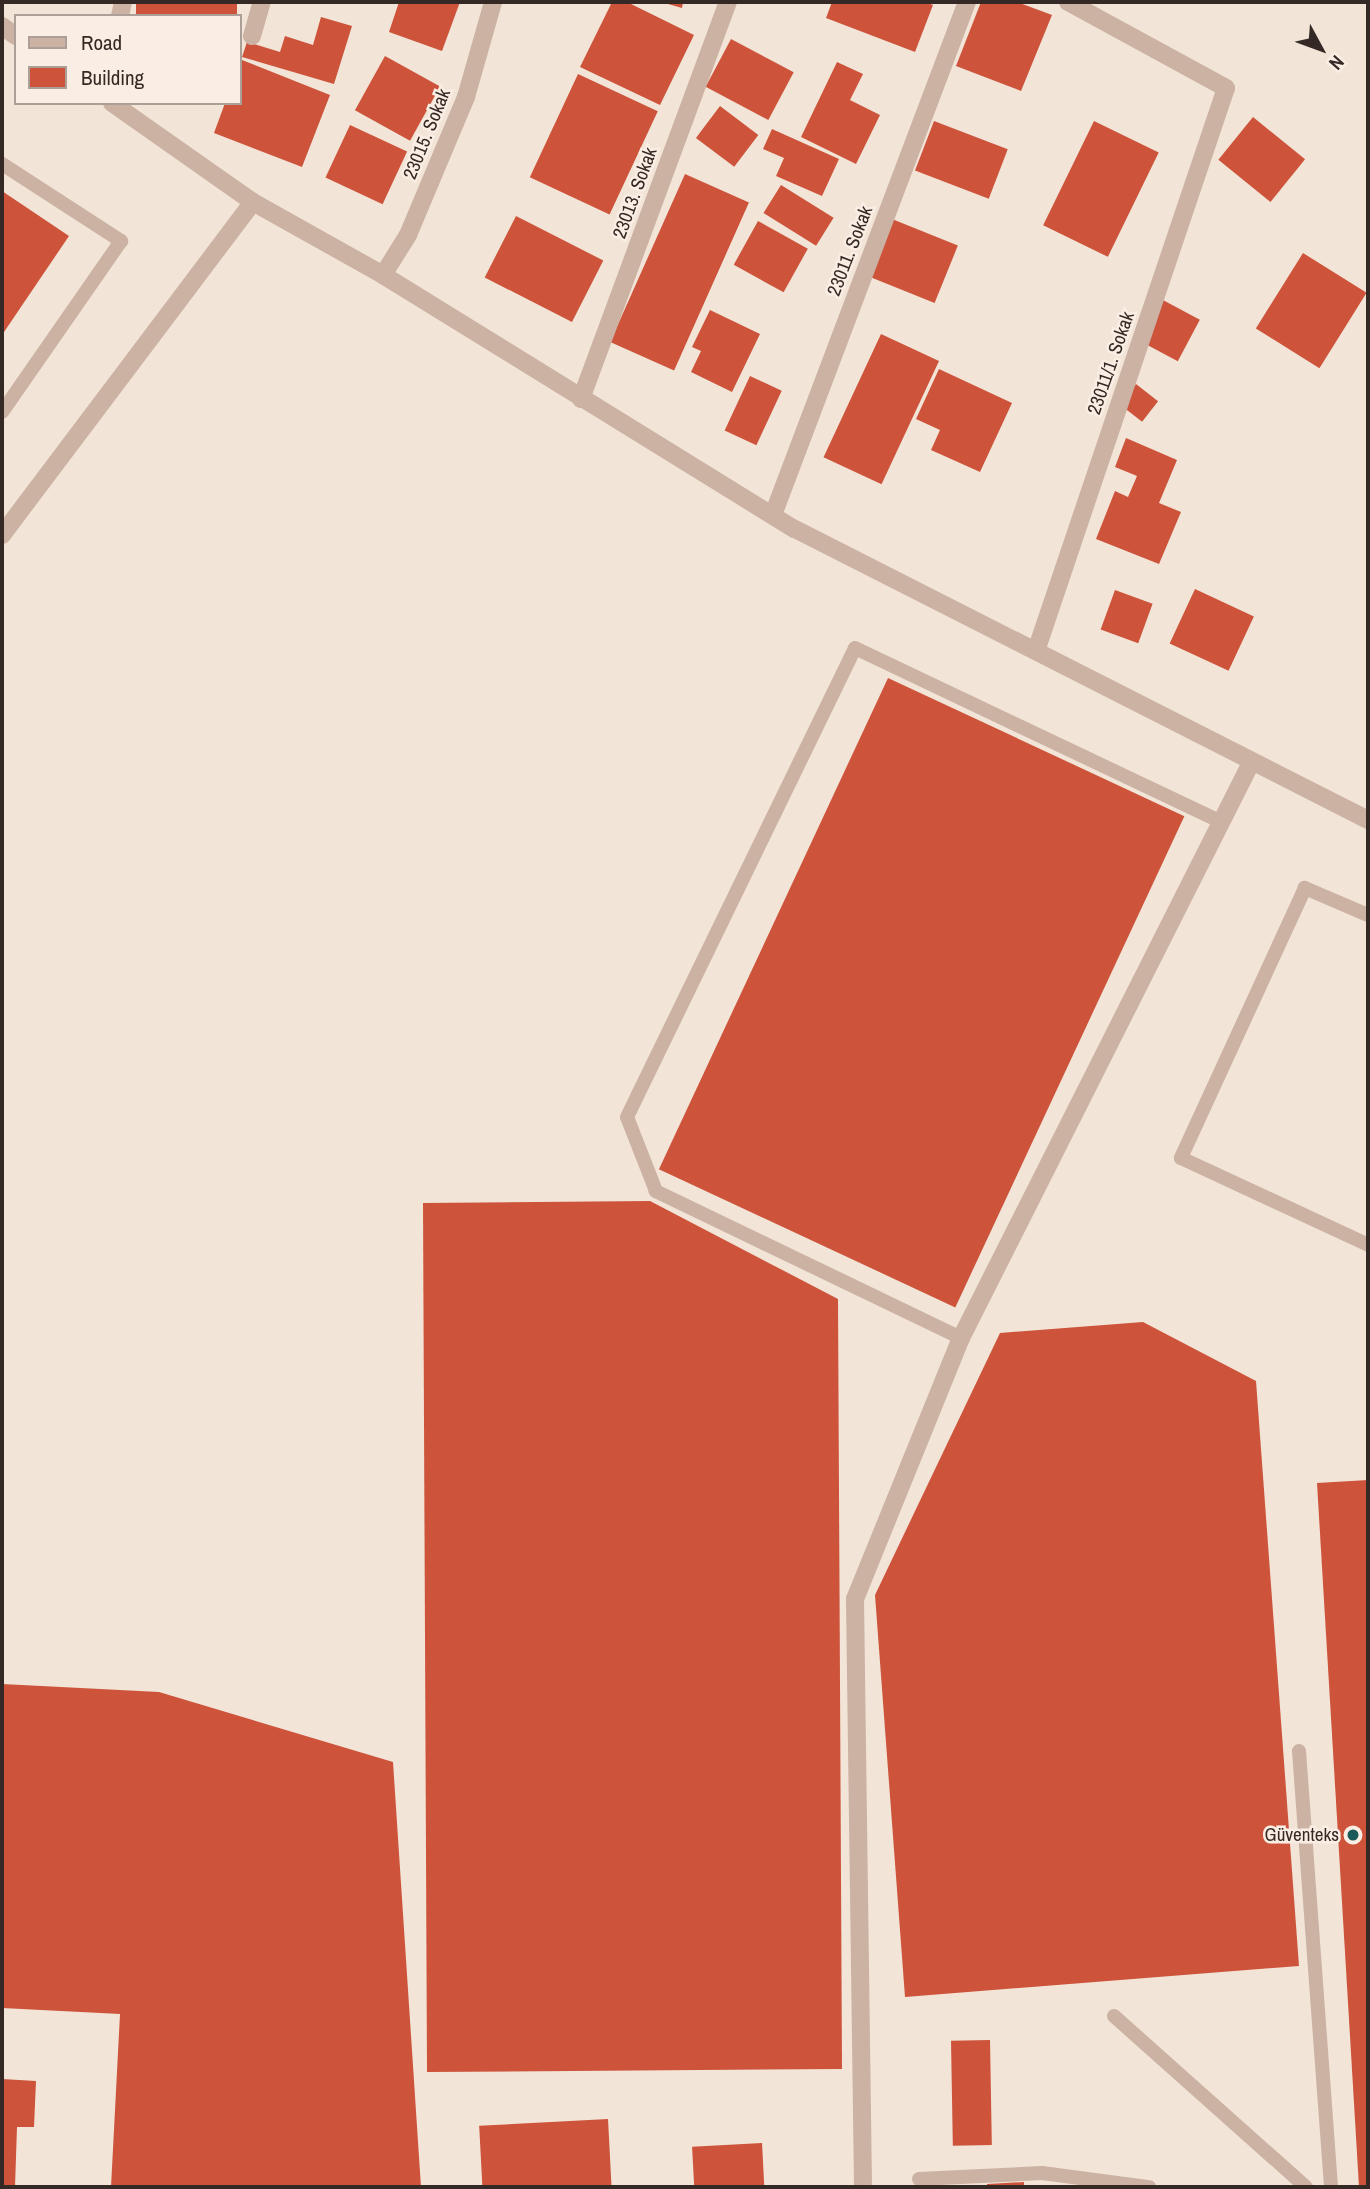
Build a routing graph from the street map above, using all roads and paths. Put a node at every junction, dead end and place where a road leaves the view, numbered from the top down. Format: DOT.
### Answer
graph roads {
  1 [pos="262,2"];
  2 [pos="492,2"];
  3 [pos="728,2"];
  4 [pos="967,2"];
  5 [pos="1068,2"];
  6 [pos="252,36"];
  7 [pos="115,105"];
  8 [pos="2,164"];
  9 [pos="253,202"];
  10 [pos="383,275"];
  11 [pos="582,399"];
  12 [pos="2,412"];
  13 [pos="773,515"];
  14 [pos="2,535"];
  15 [pos="1036,651"];
  16 [pos="1252,761"];
  17 [pos="1368,820"];
  18 [pos="1222,822"];
  19 [pos="1368,915"];
  20 [pos="1368,1245"];
  21 [pos="961,1338"];
  22 [pos="1299,1751"];
  23 [pos="1114,2016"];
  24 [pos="919,2179"];
  25 [pos="863,2187"];
  26 [pos="1149,2187"];
  27 [pos="1306,2187"];
  28 [pos="1331,2187"];
  1 -- 6 [label="street"];
  2 -- 10 [label="street, 23015. Sokak"];
  3 -- 11 [label="street, 23013. Sokak"];
  4 -- 13 [label="street, 23011. Sokak"];
  5 -- 15 [label="street, 23011/1. Sokak"];
  7 -- 9 [label="street"];
  8 -- 12 [label="lane"];
  9 -- 10 [label="street"];
  9 -- 14 [label="street"];
  10 -- 11 [label="street"];
  11 -- 13 [label="street"];
  13 -- 15 [label="street"];
  15 -- 16 [label="street"];
  16 -- 17 [label="street"];
  16 -- 18 [label="street"];
  18 -- 21 [label="street"];
  18 -- 21 [label="lane"];
  19 -- 20 [label="lane"];
  21 -- 25 [label="street"];
  22 -- 28 [label="lane"];
  23 -- 27 [label="lane"];
  24 -- 26 [label="lane"];
}
